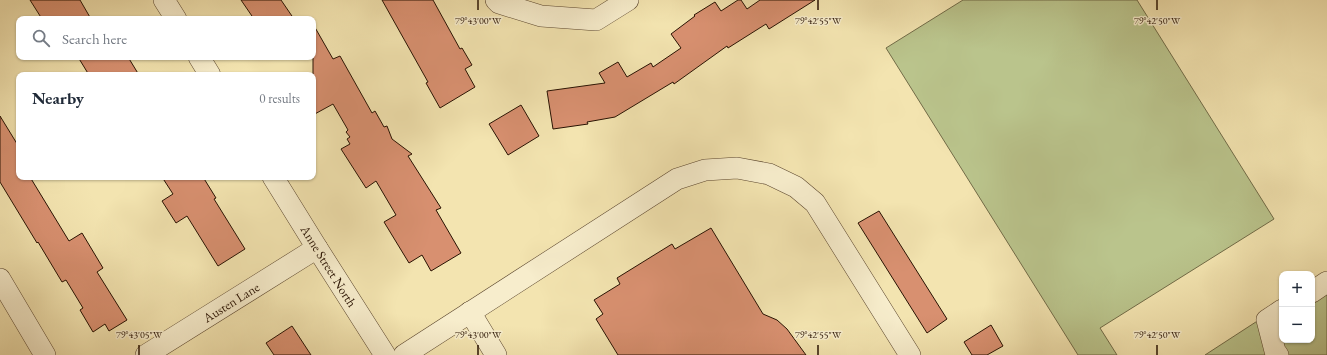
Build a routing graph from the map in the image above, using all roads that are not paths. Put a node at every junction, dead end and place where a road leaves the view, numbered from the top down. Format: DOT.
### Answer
graph roads {
  1 [pos="164,0"];
  2 [pos="496,0"];
  3 [pos="628,0"];
  4 [pos="174,16"];
  5 [pos="201,60"];
  6 [pos="208,72"];
  7 [pos="275,180"];
  8 [pos="317,248"];
  9 [pos="0,279"];
  10 [pos="1327,282"];
  11 [pos="1315,290"];
  12 [pos="470,312"];
  13 [pos="1279,312"];
  14 [pos="45,355"];
  15 [pos="146,355"];
  16 [pos="385,355"];
  17 [pos="404,355"];
  18 [pos="496,355"];
  19 [pos="910,355"];
  20 [pos="1278,355"];
  1 -- 4 [label="street"];
  2 -- 3 [label="street"];
  5 -- 6 [label="street"];
  7 -- 8 [label="street, Anne Street North"];
  8 -- 15 [label="street, Austen Lane"];
  8 -- 16 [label="street, Anne Street North"];
  9 -- 14 [label="street"];
  10 -- 11 [label="street"];
  12 -- 17 [label="street"];
  12 -- 18 [label="street"];
  12 -- 19 [label="street"];
  13 -- 20 [label="street"];
}
